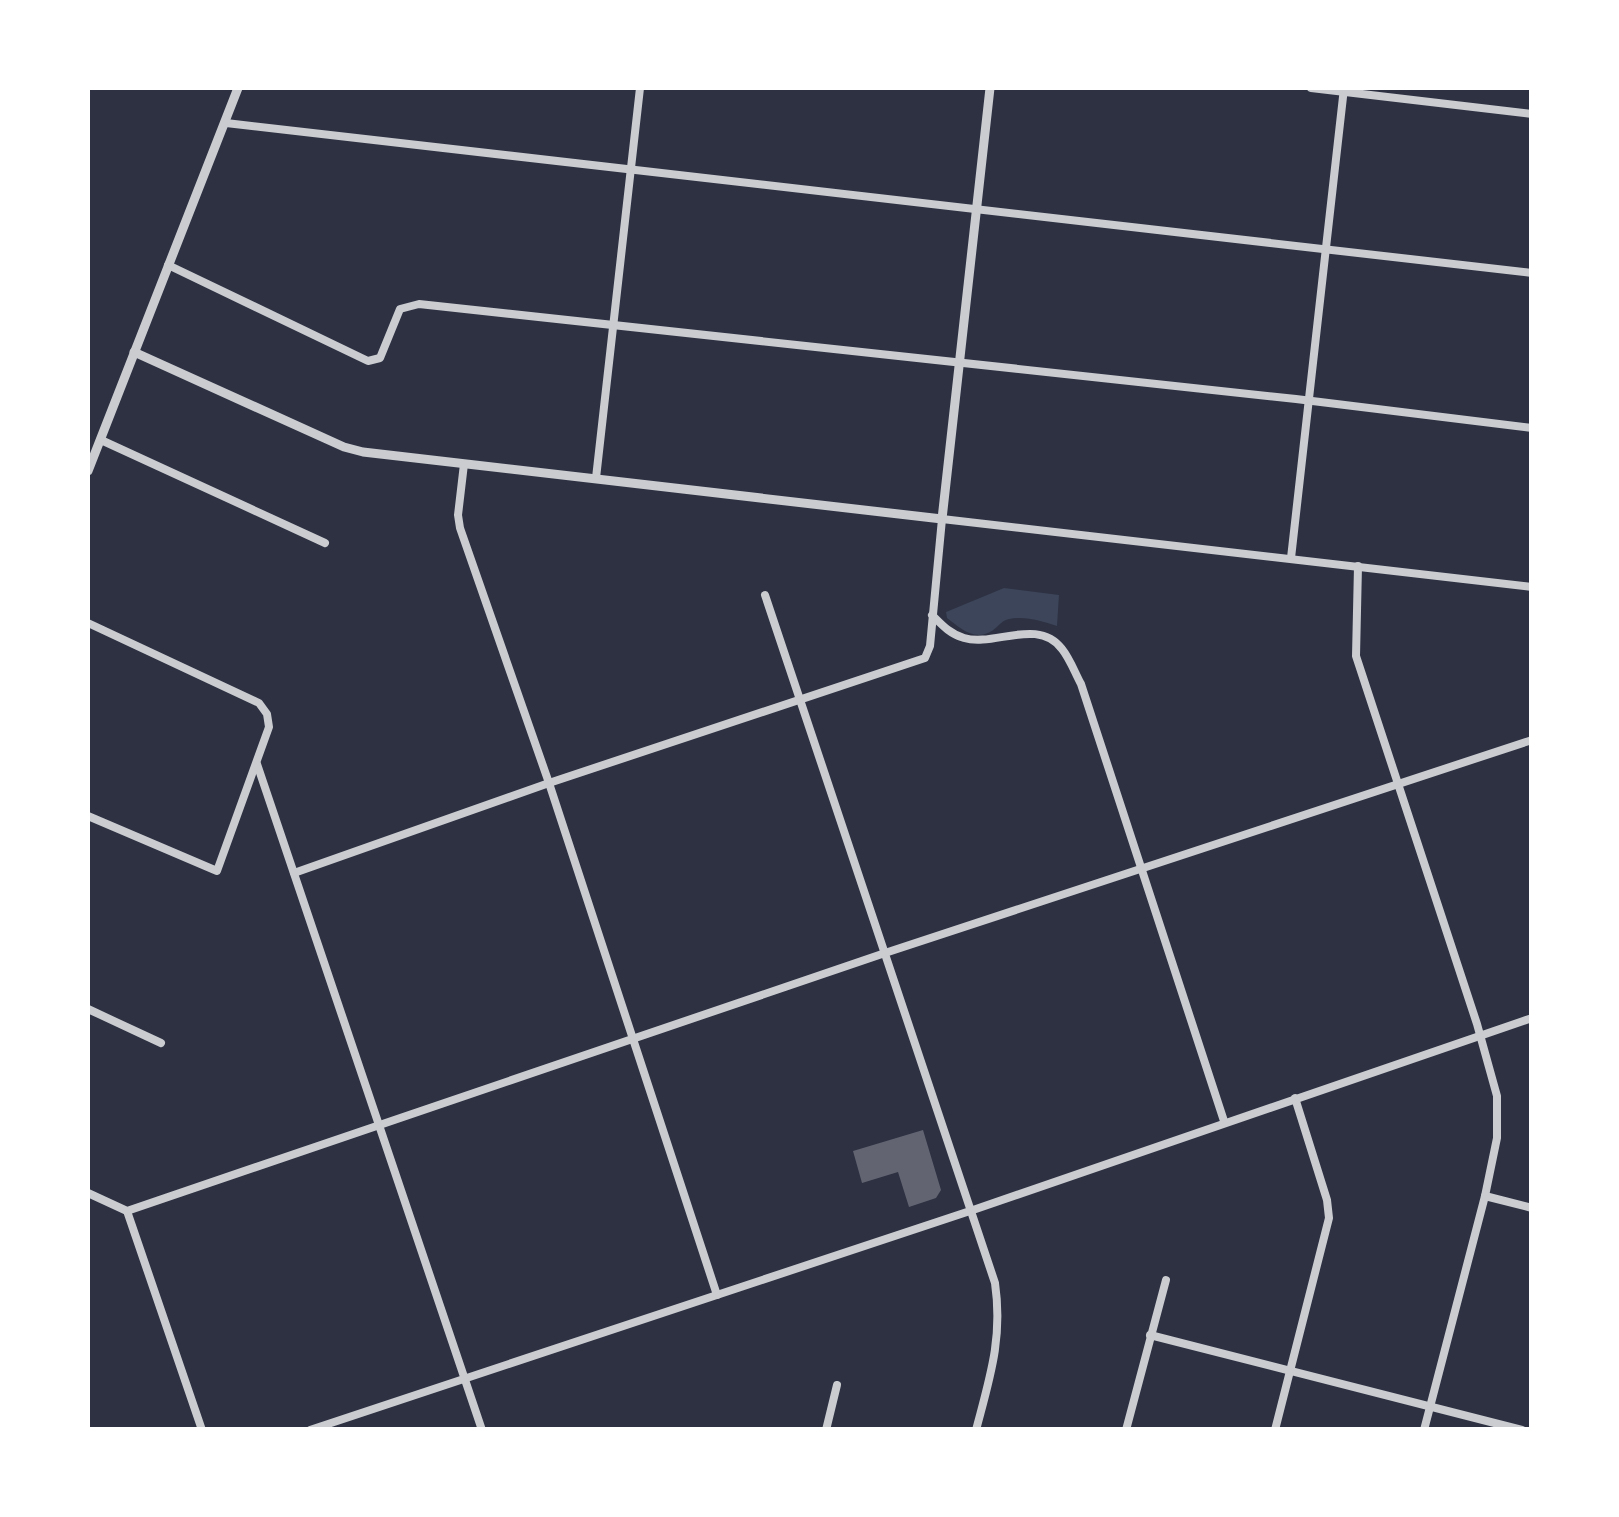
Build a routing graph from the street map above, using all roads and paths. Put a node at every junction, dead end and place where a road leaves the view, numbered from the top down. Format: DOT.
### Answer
graph roads {
  1 [pos="238,88"];
  2 [pos="640,88"];
  3 [pos="990,88"];
  4 [pos="1311,88"];
  5 [pos="1344,89"];
  6 [pos="1532,114"];
  7 [pos="226,122"];
  8 [pos="631,168"];
  9 [pos="976,208"];
  10 [pos="1325,248"];
  11 [pos="168,265"];
  12 [pos="1532,272"];
  13 [pos="614,324"];
  14 [pos="134,352"];
  15 [pos="958,363"];
  16 [pos="1309,400"];
  17 [pos="1532,428"];
  18 [pos="101,440"];
  19 [pos="464,464"];
  20 [pos="88,471"];
  21 [pos="596,478"];
  22 [pos="942,519"];
  23 [pos="325,543"];
  24 [pos="1291,558"];
  25 [pos="1358,566"];
  26 [pos="1532,587"];
  27 [pos="766,594"];
  28 [pos="932,615"];
  29 [pos="88,623"];
  30 [pos="799,702"];
  31 [pos="1532,740"];
  32 [pos="257,764"];
  33 [pos="549,783"];
  34 [pos="1398,783"];
  35 [pos="88,816"];
  36 [pos="1140,869"];
  37 [pos="294,873"];
  38 [pos="885,953"];
  39 [pos="88,1008"];
  40 [pos="1532,1018"];
  41 [pos="1480,1035"];
  42 [pos="633,1039"];
  43 [pos="161,1042"];
  44 [pos="1295,1098"];
  45 [pos="1224,1122"];
  46 [pos="380,1124"];
  47 [pos="88,1193"];
  48 [pos="1484,1196"];
  49 [pos="1532,1208"];
  50 [pos="973,1210"];
  51 [pos="127,1211"];
  52 [pos="1166,1280"];
  53 [pos="717,1294"];
  54 [pos="1150,1335"];
  55 [pos="1290,1371"];
  56 [pos="464,1379"];
  57 [pos="837,1385"];
  58 [pos="1429,1407"];
  59 [pos="202,1430"];
  60 [pos="310,1430"];
  61 [pos="482,1430"];
  62 [pos="826,1430"];
  63 [pos="976,1430"];
  64 [pos="1126,1430"];
  65 [pos="1275,1430"];
  66 [pos="1424,1430"];
  67 [pos="1522,1430"];
  1 -- 7 [label="street"];
  2 -- 8 [label="street"];
  3 -- 9 [label="street"];
  4 -- 5 [label="street"];
  5 -- 6 [label="street"];
  5 -- 10 [label="street"];
  7 -- 8 [label="street"];
  7 -- 11 [label="street"];
  8 -- 9 [label="street"];
  8 -- 13 [label="street"];
  9 -- 10 [label="street"];
  9 -- 15 [label="street"];
  10 -- 12 [label="street"];
  10 -- 16 [label="street"];
  11 -- 13 [label="street"];
  11 -- 14 [label="street"];
  13 -- 15 [label="street"];
  13 -- 21 [label="street"];
  14 -- 18 [label="street"];
  14 -- 19 [label="street"];
  15 -- 16 [label="street"];
  15 -- 22 [label="street"];
  16 -- 17 [label="street"];
  16 -- 24 [label="street"];
  18 -- 20 [label="street"];
  18 -- 23 [label="street"];
  19 -- 21 [label="street"];
  19 -- 33 [label="street"];
  21 -- 22 [label="street"];
  22 -- 24 [label="street"];
  22 -- 28 [label="street"];
  24 -- 25 [label="street"];
  25 -- 26 [label="street"];
  25 -- 34 [label="street"];
  27 -- 30 [label="street"];
  28 -- 30 [label="street"];
  28 -- 36 [label="street"];
  29 -- 32 [label="street"];
  30 -- 33 [label="street"];
  30 -- 38 [label="street"];
  31 -- 34 [label="street"];
  32 -- 35 [label="street"];
  32 -- 37 [label="street"];
  33 -- 37 [label="street"];
  33 -- 42 [label="street"];
  34 -- 36 [label="street"];
  34 -- 41 [label="street"];
  36 -- 38 [label="street"];
  36 -- 45 [label="street"];
  37 -- 46 [label="street"];
  38 -- 42 [label="street"];
  38 -- 50 [label="street"];
  39 -- 43 [label="street"];
  40 -- 41 [label="street"];
  41 -- 44 [label="street"];
  41 -- 48 [label="street"];
  42 -- 46 [label="street"];
  42 -- 53 [label="street"];
  44 -- 45 [label="street"];
  44 -- 55 [label="street"];
  45 -- 50 [label="street"];
  46 -- 51 [label="street"];
  46 -- 56 [label="street"];
  47 -- 51 [label="street"];
  48 -- 49 [label="street"];
  48 -- 58 [label="street"];
  50 -- 53 [label="street"];
  50 -- 63 [label="street"];
  51 -- 59 [label="street"];
  52 -- 54 [label="street"];
  53 -- 56 [label="street"];
  54 -- 55 [label="street"];
  54 -- 64 [label="street"];
  55 -- 58 [label="street"];
  55 -- 65 [label="street"];
  56 -- 60 [label="street"];
  56 -- 61 [label="street"];
  57 -- 62 [label="street"];
  58 -- 66 [label="street"];
  58 -- 67 [label="street"];
}
